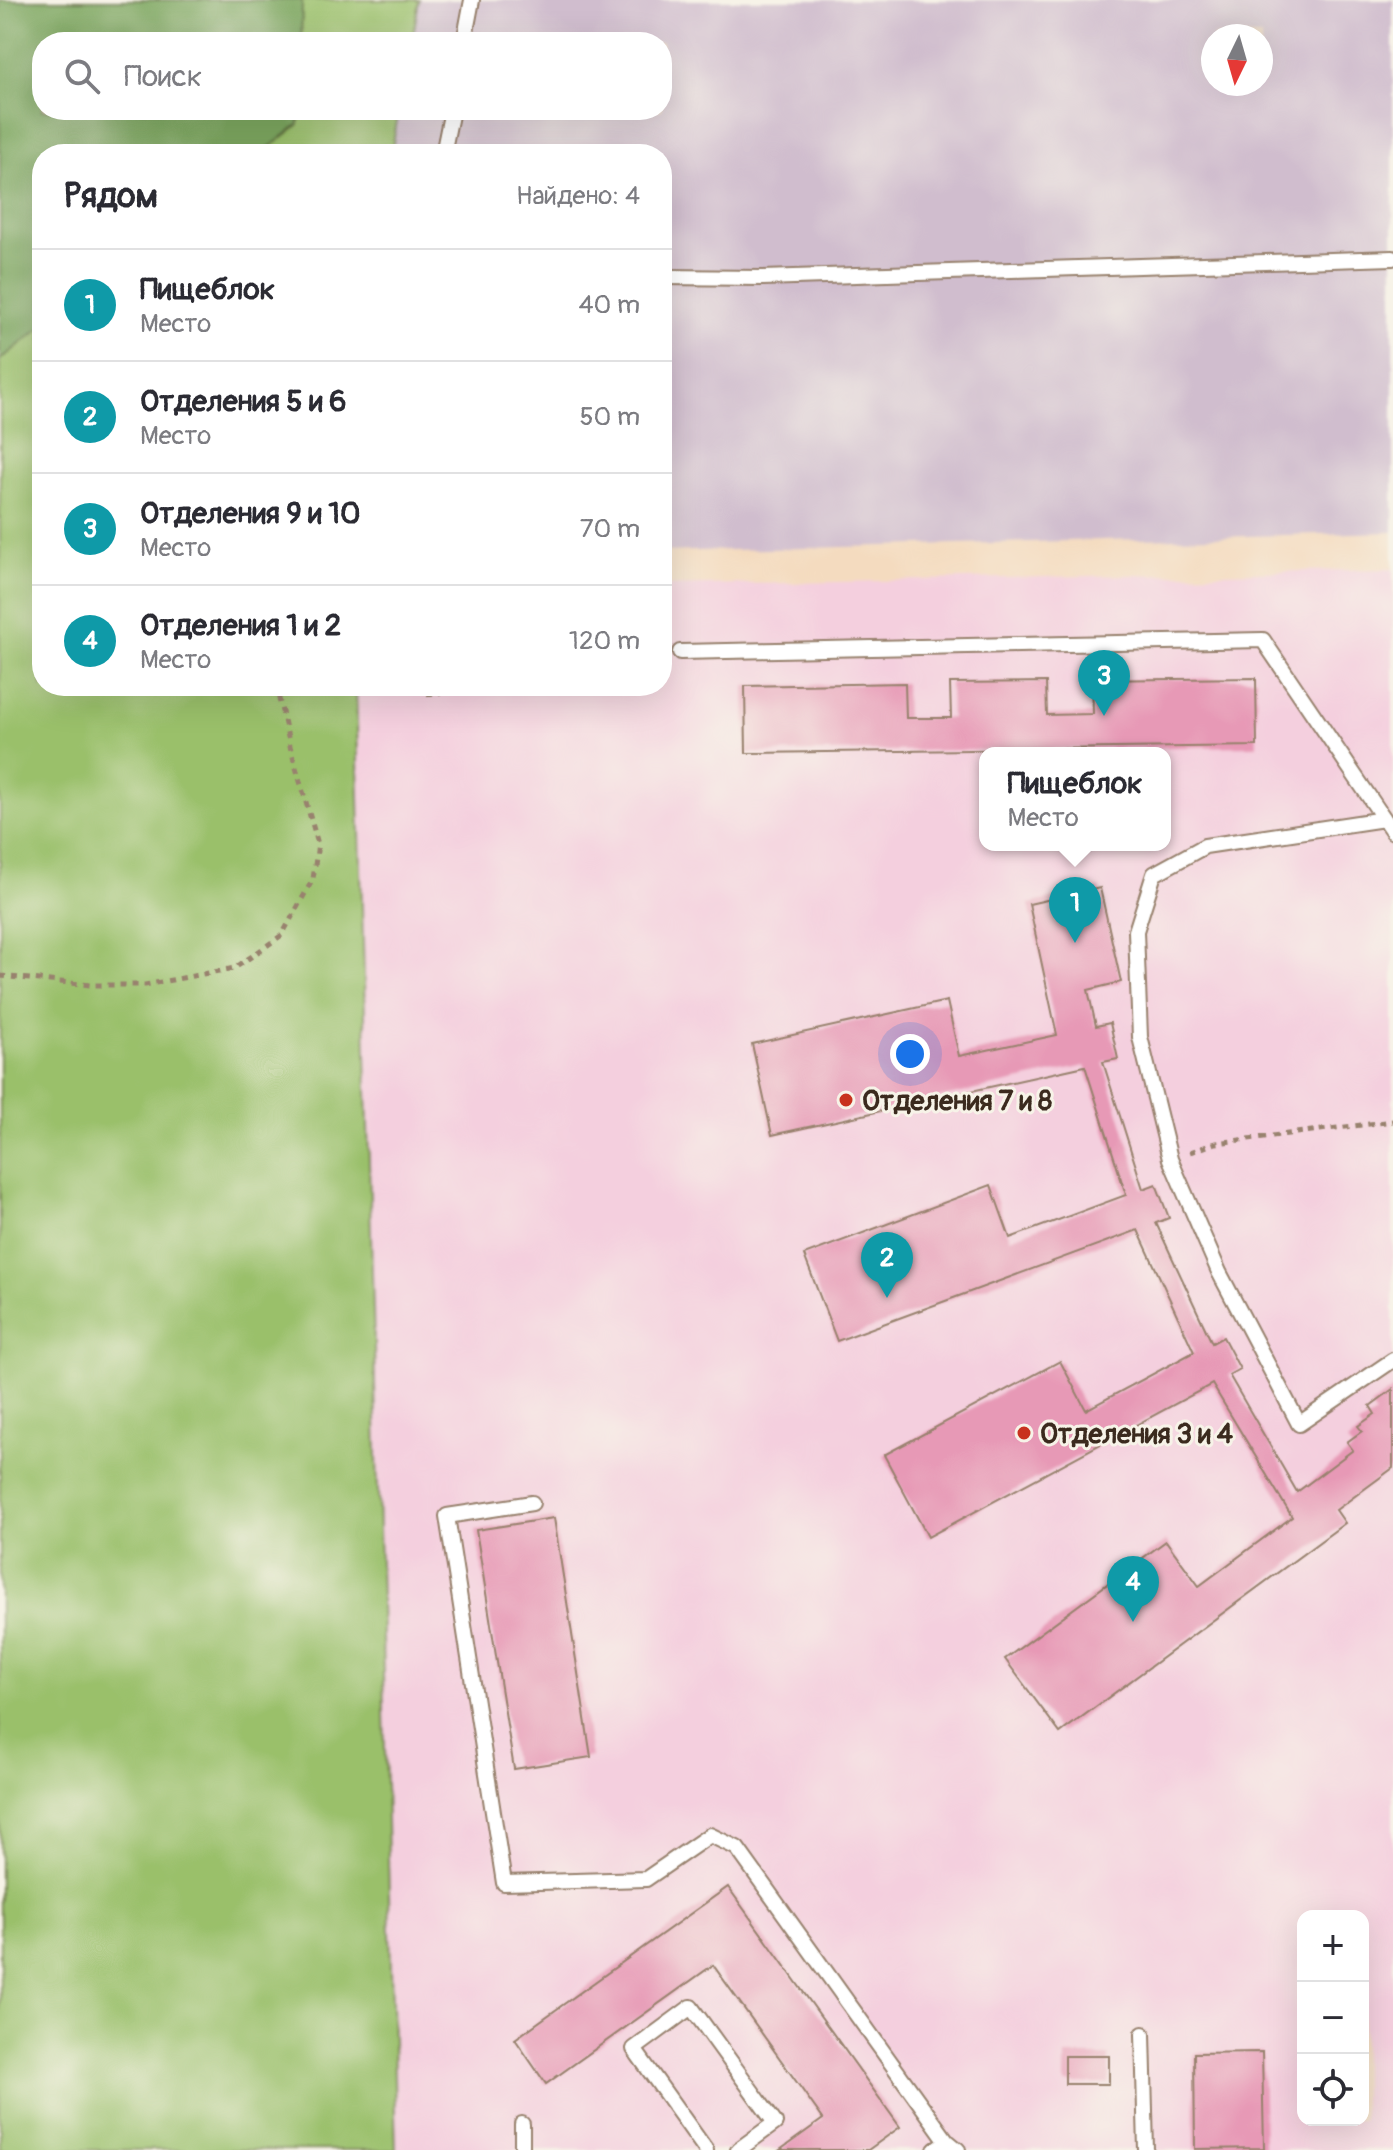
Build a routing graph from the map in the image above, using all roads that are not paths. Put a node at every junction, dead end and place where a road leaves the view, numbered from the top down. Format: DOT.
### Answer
graph roads {
  1 [pos="472,0"];
  2 [pos="466,32"];
  3 [pos="450,120"];
  4 [pos="445,144"];
  5 [pos="1393,258"];
  6 [pos="672,277"];
  7 [pos="680,652"];
  8 [pos="1389,826"];
  9 [pos="1393,1360"];
  10 [pos="532,1503"];
  11 [pos="1143,2034"];
  12 [pos="522,2124"];
  13 [pos="947,2147"];
  14 [pos="522,2150"];
  15 [pos="706,2150"];
  16 [pos="738,2150"];
  17 [pos="1146,2150"];
  1 -- 2 [label="lane"];
  3 -- 4 [label="lane"];
  5 -- 6 [label="lane"];
  7 -- 8 [label="lane"];
  8 -- 9 [label="lane"];
  10 -- 13 [label="lane"];
  11 -- 17 [label="lane"];
  12 -- 14 [label="lane"];
  15 -- 16 [label="lane"];
}
